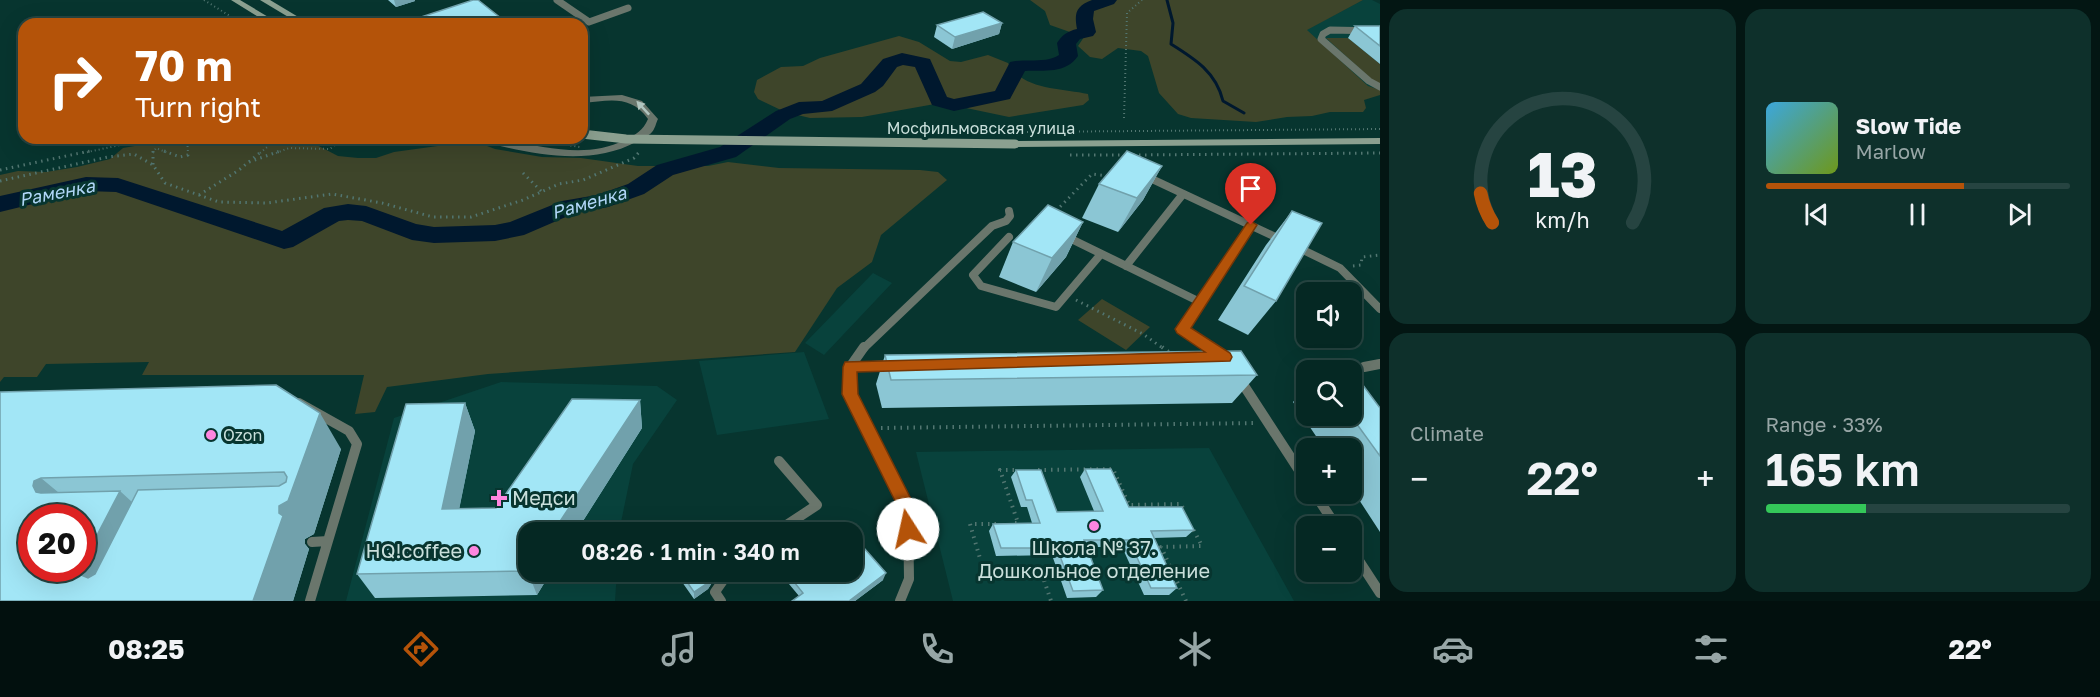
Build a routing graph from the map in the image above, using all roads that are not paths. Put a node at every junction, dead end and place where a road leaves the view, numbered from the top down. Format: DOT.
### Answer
graph roads {
  1 [pos="235,0"];
  2 [pos="264,0"];
  3 [pos="557,0"];
  4 [pos="628,8"];
  5 [pos="266,18"];
  6 [pos="296,18"];
  7 [pos="583,18"];
  8 [pos="588,21"];
  9 [pos="1380,31"];
  10 [pos="1380,87"];
  11 [pos="588,100"];
  12 [pos="588,135"];
  13 [pos="1380,141"];
  14 [pos="505,144"];
  15 [pos="1154,180"];
  16 [pos="1183,194"];
  17 [pos="1009,211"];
  18 [pos="1251,225"];
  19 [pos="1052,230"];
  20 [pos="1009,237"];
  21 [pos="1101,254"];
  22 [pos="1126,266"];
  23 [pos="1200,302"];
  24 [pos="1380,309"];
  25 [pos="1204,356"];
  26 [pos="1224,357"];
  27 [pos="1241,358"];
  28 [pos="1380,364"];
  29 [pos="902,365"];
  30 [pos="850,367"];
  31 [pos="1364,367"];
  32 [pos="286,401"];
  33 [pos="779,461"];
  34 [pos="1296,465"];
  35 [pos="791,522"];
  36 [pos="328,541"];
  37 [pos="312,542"];
  38 [pos="1362,565"];
  39 [pos="722,582"];
  40 [pos="1380,593"];
  41 [pos="310,601"];
  42 [pos="721,601"];
  43 [pos="900,601"];
  1 -- 5 [label="street"];
  2 -- 6 [label="street"];
  3 -- 7 [label="lane"];
  4 -- 8 [label="lane"];
  9 -- 10 [label="lane"];
  14 -- 11 [label="street, one-way"];
  12 -- 13 [label="street, Мосфильмовская улица, bridge"];
  15 -- 16 [label="lane"];
  16 -- 18 [label="lane"];
  16 -- 22 [label="lane"];
  17 -- 30 [label="lane"];
  18 -- 23 [label="lane"];
  18 -- 24 [label="lane"];
  19 -- 21 [label="lane"];
  20 -- 21 [label="lane"];
  21 -- 22 [label="lane"];
  22 -- 23 [label="lane"];
  23 -- 26 [label="lane"];
  25 -- 26 [label="lane"];
  26 -- 27 [label="lane"];
  26 -- 34 [label="lane"];
  28 -- 31 [label="lane"];
  29 -- 30 [label="lane"];
  30 -- 43 [label="lane"];
  32 -- 36 [label="lane"];
  33 -- 35 [label="lane"];
  36 -- 37 [label="lane"];
  36 -- 41 [label="lane"];
  38 -- 40 [label="lane"];
  39 -- 42 [label="lane"];
}
